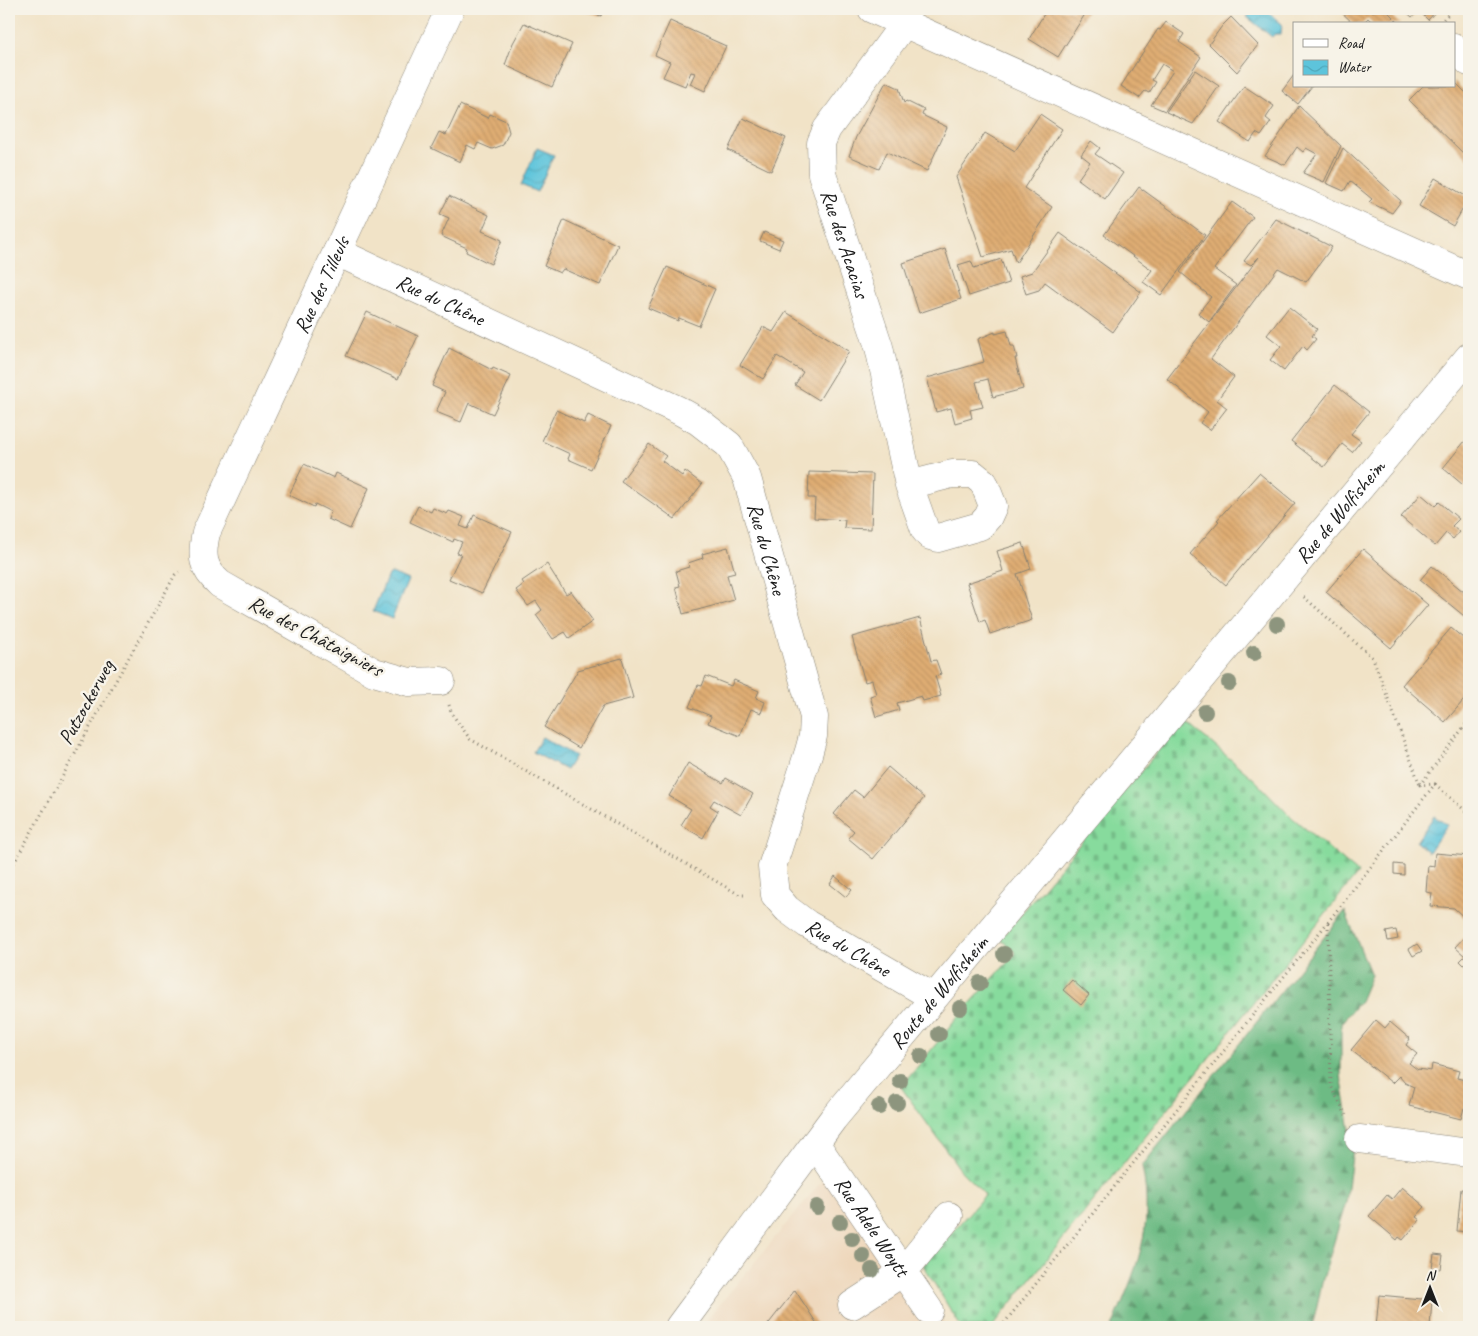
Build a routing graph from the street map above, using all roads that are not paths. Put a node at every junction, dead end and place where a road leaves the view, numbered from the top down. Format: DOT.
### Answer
graph roads {
  1 [pos="450,9"];
  2 [pos="872,9"];
  3 [pos="904,24"];
  4 [pos="1456,50"];
  5 [pos="1469,62"];
  6 [pos="337,252"];
  7 [pos="1469,276"];
  8 [pos="1469,356"];
  9 [pos="909,485"];
  10 [pos="203,564"];
  11 [pos="1209,666"];
  12 [pos="441,681"];
  13 [pos="934,997"];
  14 [pos="1359,1139"];
  15 [pos="815,1143"];
  16 [pos="1469,1153"];
  17 [pos="949,1216"];
  18 [pos="903,1272"];
  19 [pos="852,1306"];
  20 [pos="929,1310"];
  21 [pos="680,1327"];
  1 -- 6 [label="street, Rue des Tilleuls"];
  2 -- 3 [label="street"];
  3 -- 7 [label="street"];
  3 -- 9 [label="street, Rue des Acacias"];
  4 -- 5 [label="street"];
  6 -- 10 [label="street, Rue des Tilleuls"];
  6 -- 13 [label="street, Rue du Chêne"];
  8 -- 11 [label="street, Rue de Wolfisheim"];
  10 -- 12 [label="street, Rue des Châtaigniers"];
  11 -- 13 [label="street, Route de Wolfisheim"];
  13 -- 15 [label="street, Route de Wolfisheim"];
  14 -- 16 [label="street"];
  15 -- 18 [label="street, Rue Adele Woytt"];
  15 -- 21 [label="street, Route de Wolfisheim"];
  17 -- 18 [label="street"];
  18 -- 19 [label="street"];
  18 -- 20 [label="street, Rue Adele Woytt"];
}
